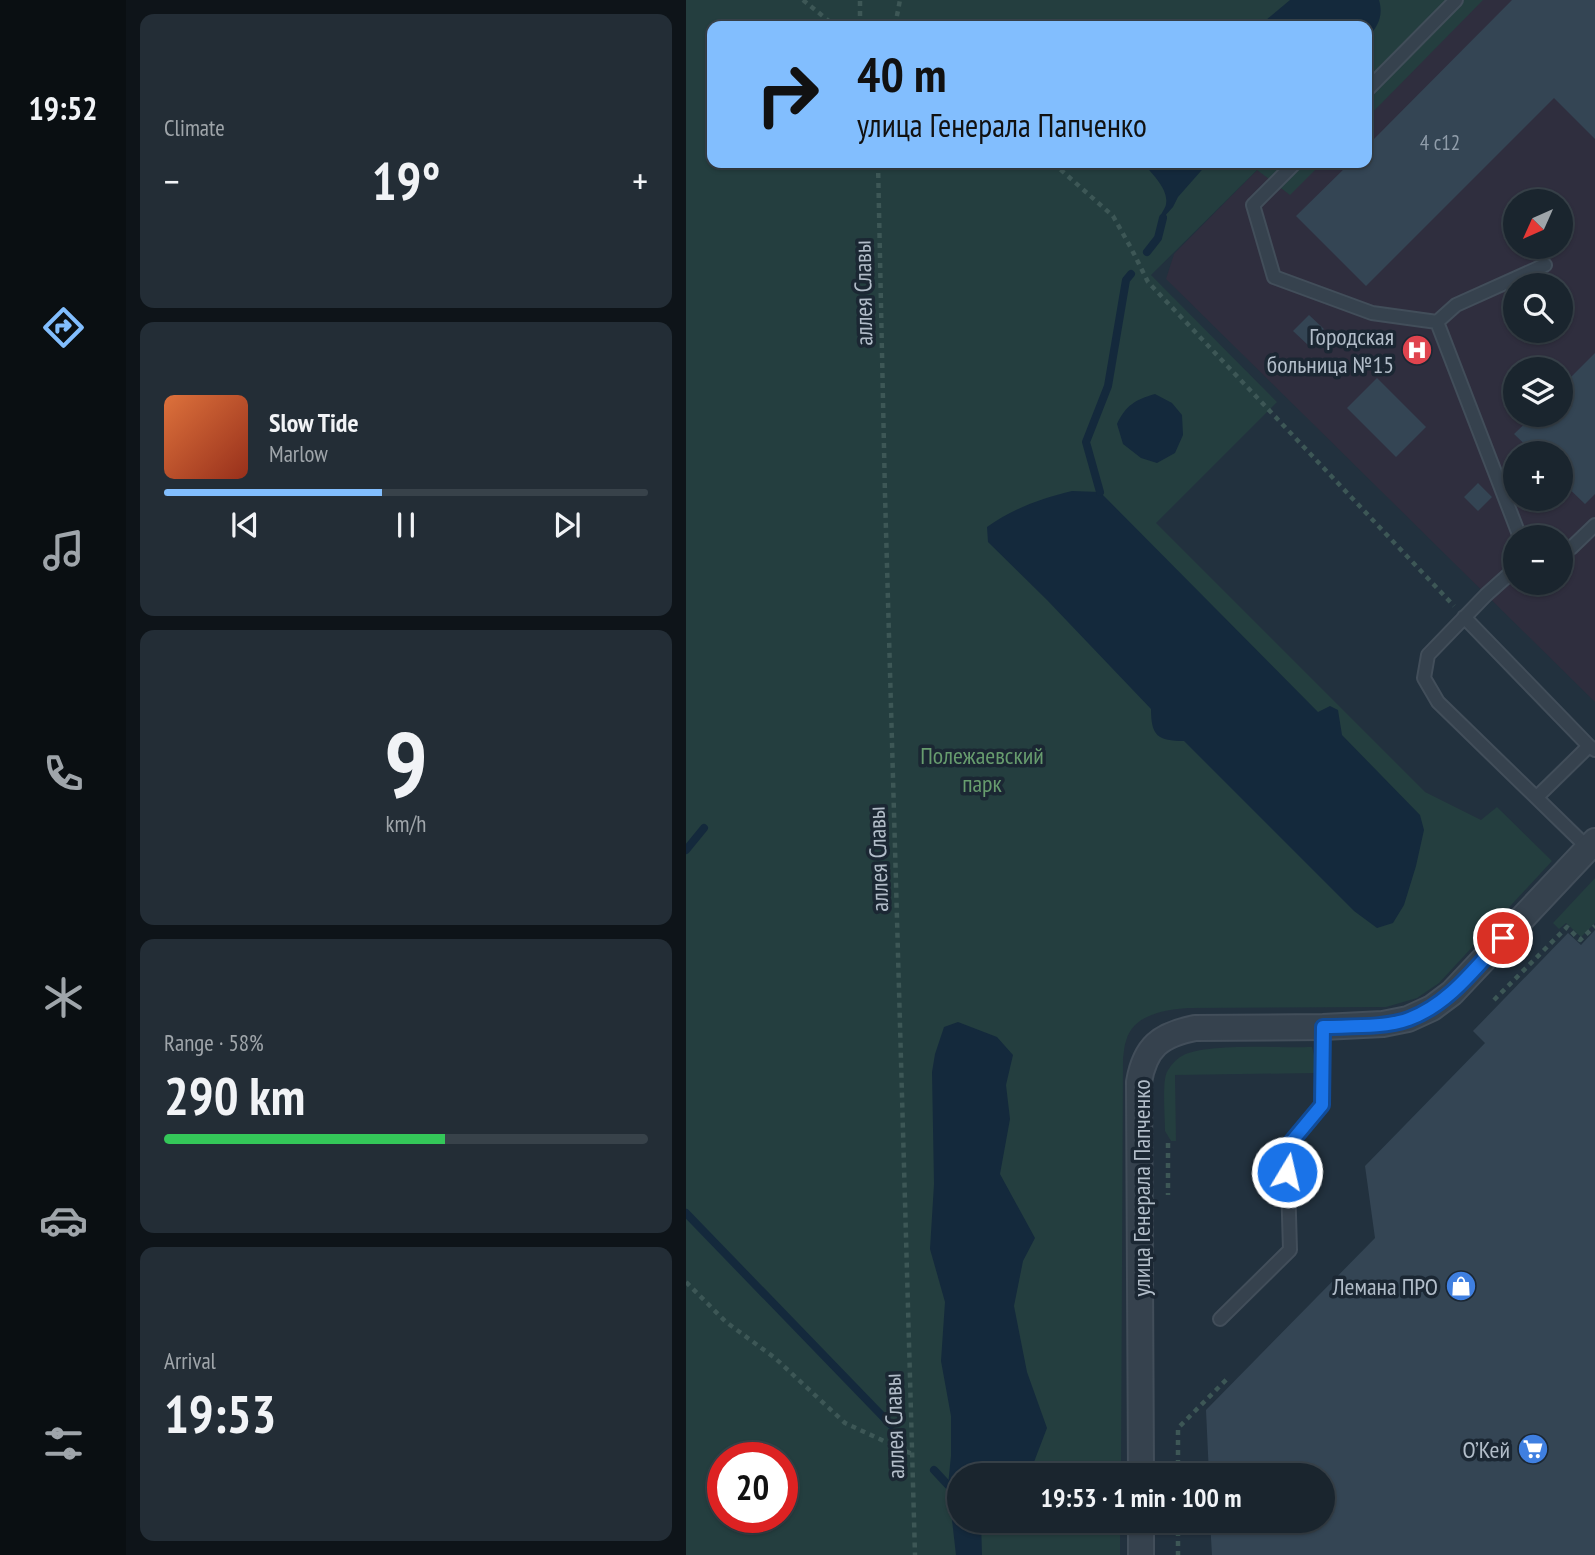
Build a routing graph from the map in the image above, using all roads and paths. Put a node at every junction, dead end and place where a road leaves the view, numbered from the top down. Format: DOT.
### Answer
graph roads {
  1 [pos="803,0"];
  2 [pos="860,0"];
  3 [pos="900,0"];
  4 [pos="1456,0"];
  5 [pos="829,21"];
  6 [pos="860,21"];
  7 [pos="896,21"];
  8 [pos="1372,85"];
  9 [pos="878,168"];
  10 [pos="1059,168"];
  11 [pos="1290,168"];
  12 [pos="1545,265"];
  13 [pos="1437,322"];
  14 [pos="1515,525"];
  15 [pos="1595,525"];
  16 [pos="1573,547"];
  17 [pos="1503,580"];
  18 [pos="1464,617"];
  19 [pos="1592,748"];
  20 [pos="1537,797"];
  21 [pos="1592,845"];
  22 [pos="1595,926"];
  23 [pos="1494,1000"];
  24 [pos="1323,1027"];
  25 [pos="1168,1143"];
  26 [pos="1168,1195"];
  27 [pos="686,1282"];
  28 [pos="1220,1319"];
  29 [pos="1229,1377"];
  30 [pos="912,1454"];
  31 [pos="1141,1463"];
  32 [pos="1178,1463"];
  33 [pos="1141,1533"];
  34 [pos="1178,1533"];
  35 [pos="915,1555"];
  36 [pos="1141,1555"];
  37 [pos="1178,1555"];
  1 -- 5 [label="path"];
  2 -- 6 [label="path"];
  3 -- 7 [label="path"];
  4 -- 8 [label="lane"];
  9 -- 30 [label="path, аллея Славы"];
  10 -- 18 [label="path"];
  11 -- 13 [label="lane"];
  12 -- 13 [label="lane"];
  13 -- 14 [label="lane"];
  15 -- 16 [label="lane"];
  17 -- 18 [label="lane"];
  18 -- 19 [label="lane"];
  18 -- 20 [label="lane"];
  19 -- 20 [label="lane"];
  20 -- 21 [label="lane"];
  21 -- 24 [label="street, улица Генерала Папченко"];
  22 -- 23 [label="path"];
  24 -- 28 [label="lane"];
  24 -- 31 [label="street, улица Генерала Папченко"];
  25 -- 26 [label="path"];
  27 -- 30 [label="path"];
  29 -- 32 [label="path"];
  30 -- 35 [label="path, аллея Славы"];
  33 -- 36 [label="street"];
  34 -- 37 [label="path"];
}
